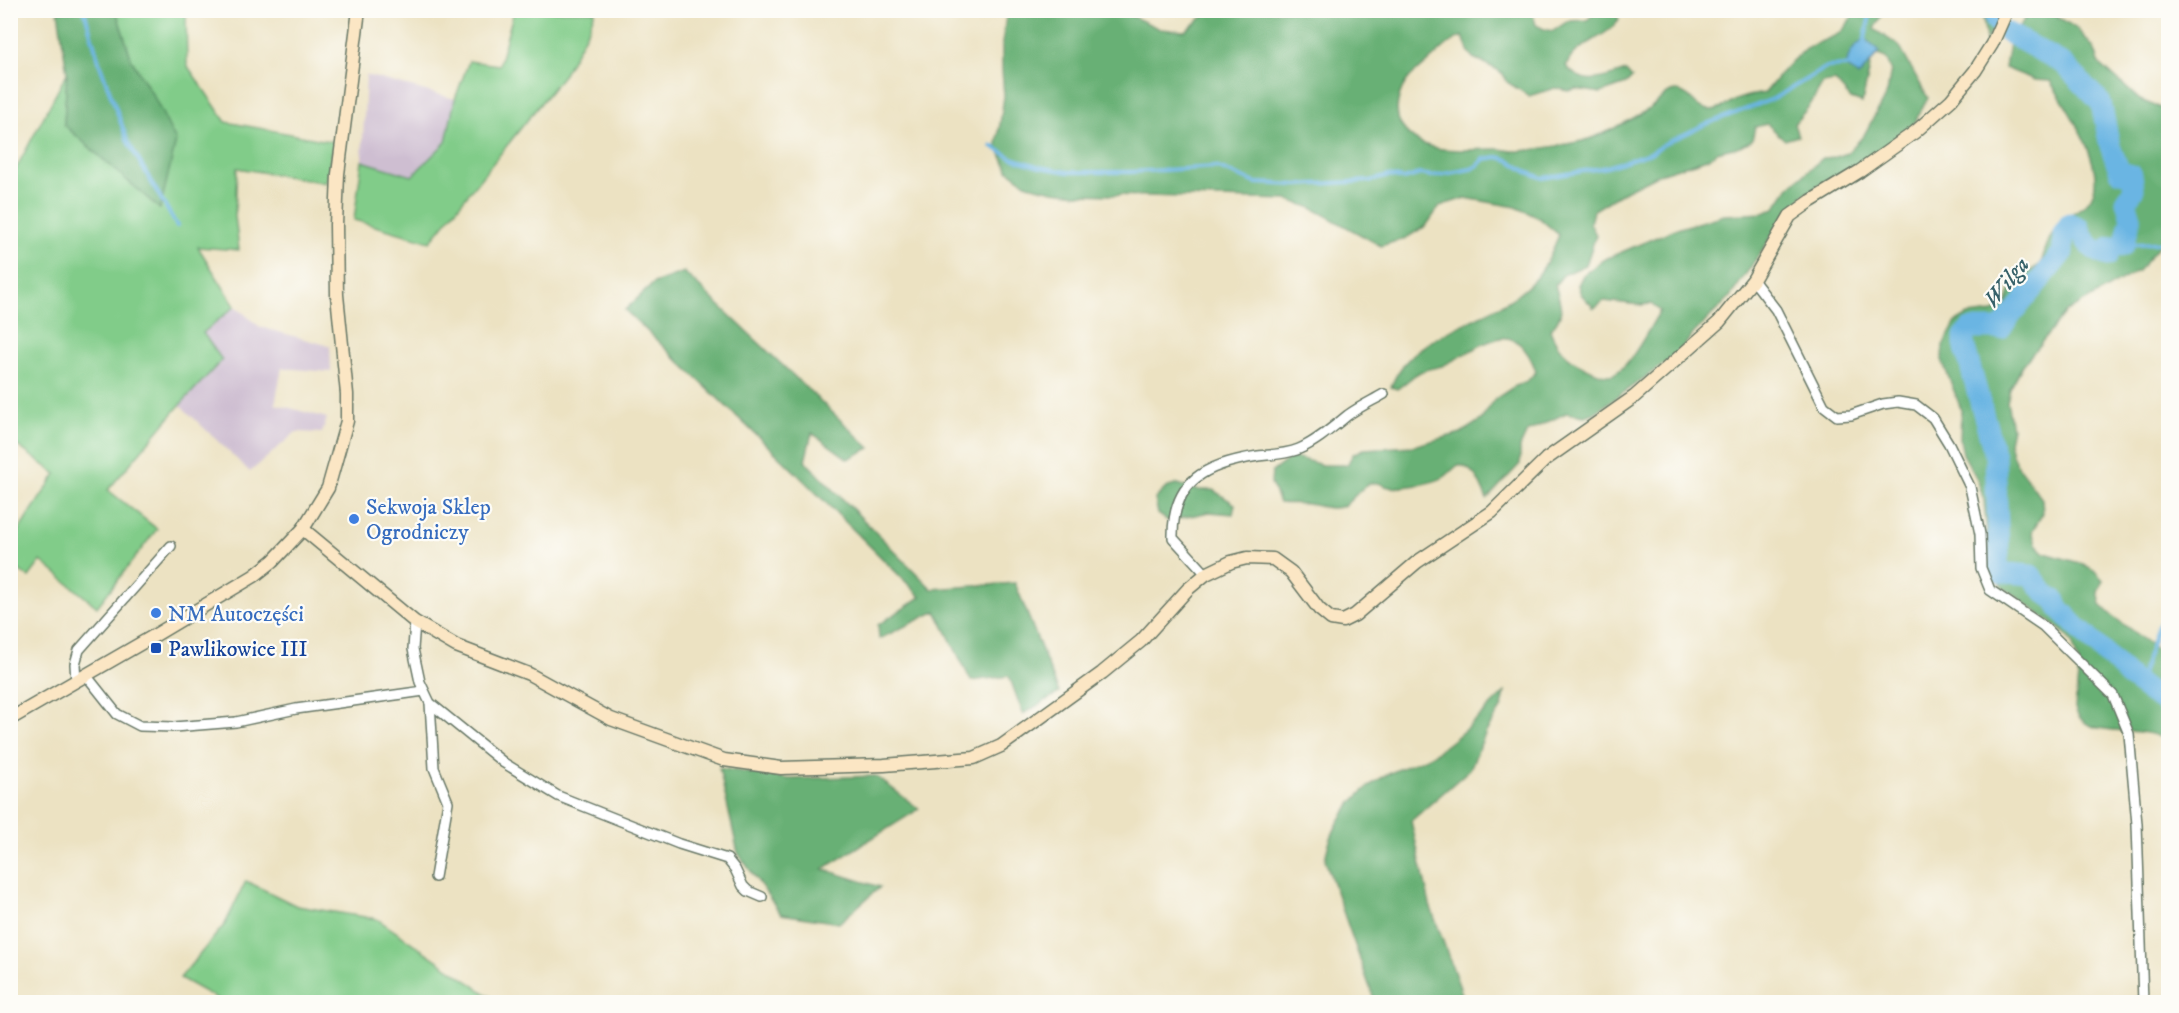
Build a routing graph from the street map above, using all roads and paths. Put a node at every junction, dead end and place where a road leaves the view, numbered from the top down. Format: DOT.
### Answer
graph roads {
  1 [pos="359,10"];
  2 [pos="2005,15"];
  3 [pos="1753,280"];
  4 [pos="1384,394"];
  5 [pos="303,529"];
  6 [pos="171,546"];
  7 [pos="1206,574"];
  8 [pos="415,622"];
  9 [pos="81,678"];
  10 [pos="424,691"];
  11 [pos="430,703"];
  12 [pos="10,719"];
  13 [pos="435,877"];
  14 [pos="762,897"];
  15 [pos="2143,1002"];
  1 -- 5 [label="street"];
  2 -- 3 [label="street"];
  3 -- 7 [label="street"];
  3 -- 15 [label="street"];
  4 -- 7 [label="street"];
  5 -- 8 [label="street"];
  5 -- 9 [label="street"];
  6 -- 9 [label="street"];
  7 -- 8 [label="street"];
  8 -- 10 [label="street"];
  9 -- 10 [label="street"];
  9 -- 12 [label="street"];
  10 -- 11 [label="street"];
  11 -- 13 [label="street"];
  11 -- 14 [label="street"];
}
